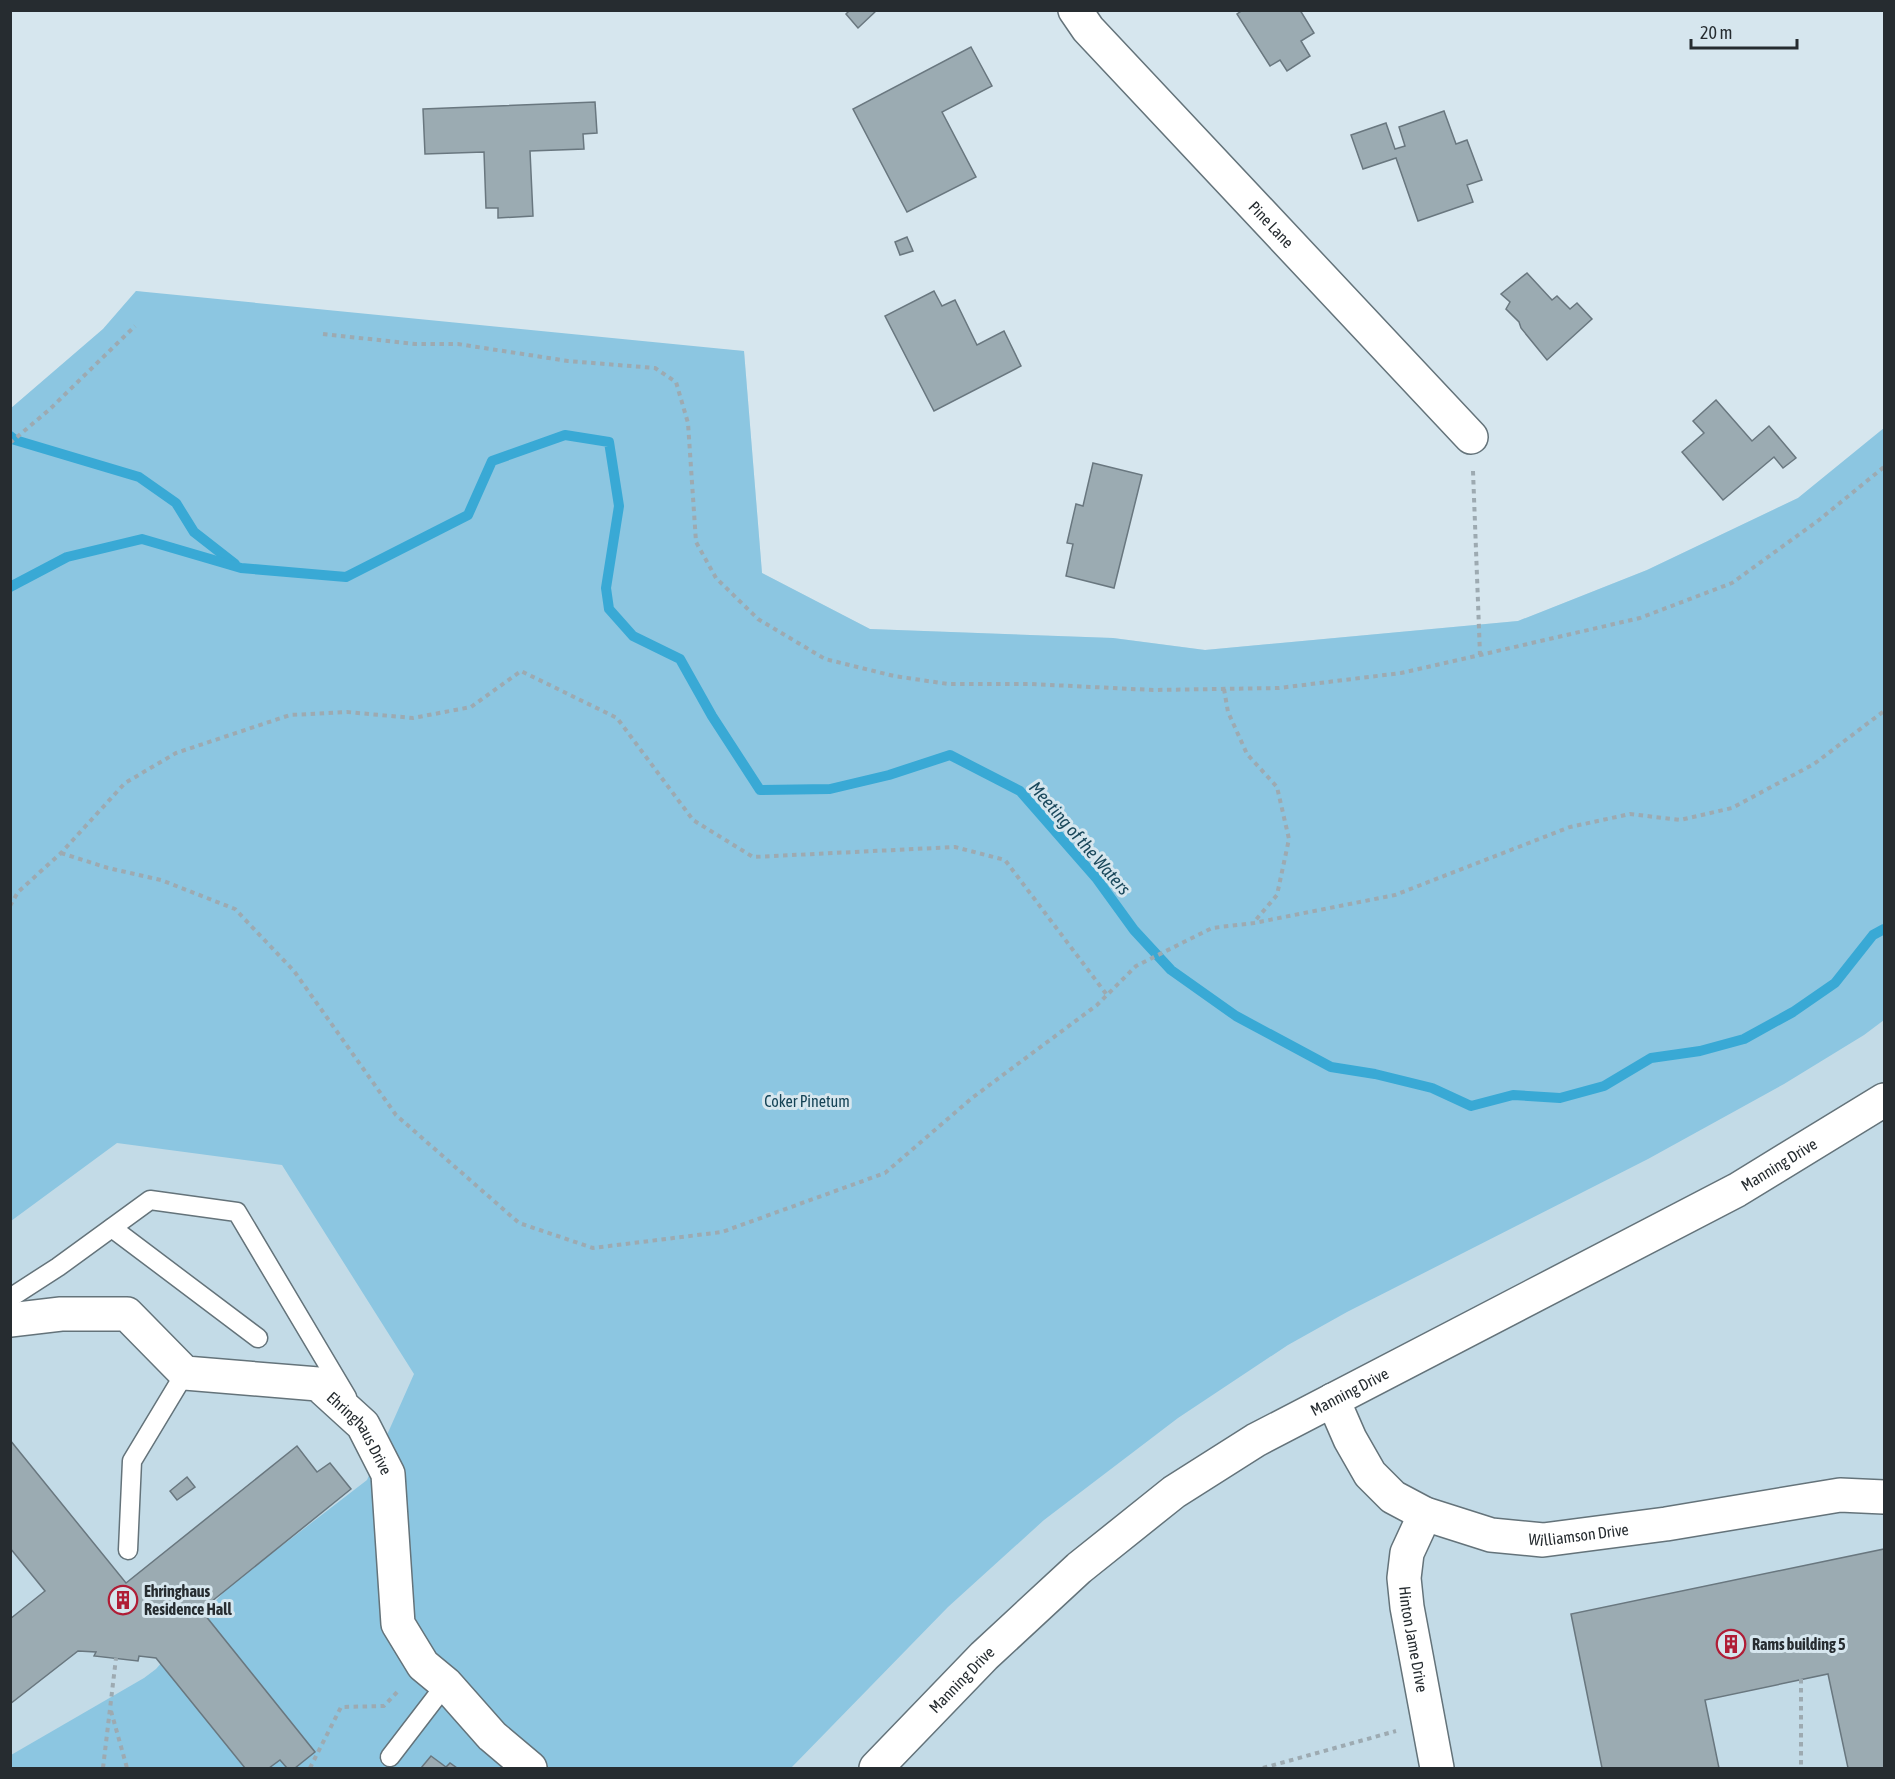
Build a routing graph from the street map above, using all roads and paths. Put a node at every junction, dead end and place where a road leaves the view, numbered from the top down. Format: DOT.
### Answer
graph roads {
  1 [pos="1075,10"];
  2 [pos="135,326"];
  3 [pos="323,334"];
  4 [pos="1472,437"];
  5 [pos="10,443"];
  6 [pos="1884,467"];
  7 [pos="1480,655"];
  8 [pos="1224,689"];
  9 [pos="1884,711"];
  10 [pos="61,853"];
  11 [pos="18,892"];
  12 [pos="10,895"];
  13 [pos="10,906"];
  14 [pos="1254,923"];
  15 [pos="1107,995"];
  16 [pos="1884,1100"];
  17 [pos="112,1228"];
  18 [pos="10,1298"];
  19 [pos="10,1320"];
  20 [pos="258,1338"];
  21 [pos="184,1373"];
  22 [pos="1333,1400"];
  23 [pos="363,1425"];
  24 [pos="1884,1497"];
  25 [pos="1425,1514"];
  26 [pos="128,1550"];
  27 [pos="116,1658"];
  28 [pos="434,1674"];
  29 [pos="1801,1679"];
  30 [pos="110,1708"];
  31 [pos="1428,1722"];
  32 [pos="390,1758"];
  33 [pos="103,1768"];
  34 [pos="127,1768"];
  35 [pos="310,1768"];
  36 [pos="530,1768"];
  37 [pos="876,1768"];
  38 [pos="1263,1768"];
  39 [pos="1437,1768"];
  40 [pos="1801,1768"];
  1 -- 4 [label="street, Pine Lane"];
  2 -- 5 [label="path"];
  3 -- 8 [label="path"];
  4 -- 7 [label="path"];
  6 -- 7 [label="path"];
  7 -- 8 [label="path"];
  8 -- 14 [label="path"];
  9 -- 14 [label="path"];
  10 -- 11 [label="path"];
  10 -- 15 [label="path"];
  10 -- 15 [label="path"];
  11 -- 12 [label="path"];
  11 -- 13 [label="path"];
  14 -- 15 [label="path"];
  16 -- 22 [label="street, Manning Drive"];
  17 -- 18 [label="lane"];
  17 -- 20 [label="lane"];
  17 -- 23 [label="lane"];
  19 -- 21 [label="street"];
  21 -- 23 [label="street, Ehringhaus Drive"];
  21 -- 26 [label="lane"];
  22 -- 25 [label="street, Williamson Drive"];
  22 -- 37 [label="street, Manning Drive"];
  23 -- 28 [label="street, Ehringhaus Drive"];
  24 -- 25 [label="street, Williamson Drive"];
  25 -- 31 [label="street, Hinton Jame Drive"];
  27 -- 30 [label="path"];
  28 -- 32 [label="lane"];
  28 -- 35 [label="path"];
  28 -- 36 [label="street, Ehringhaus Drive"];
  29 -- 40 [label="path"];
  30 -- 33 [label="path"];
  30 -- 34 [label="path"];
  31 -- 38 [label="path"];
  31 -- 39 [label="street, Hinton Jame Drive"];
}
